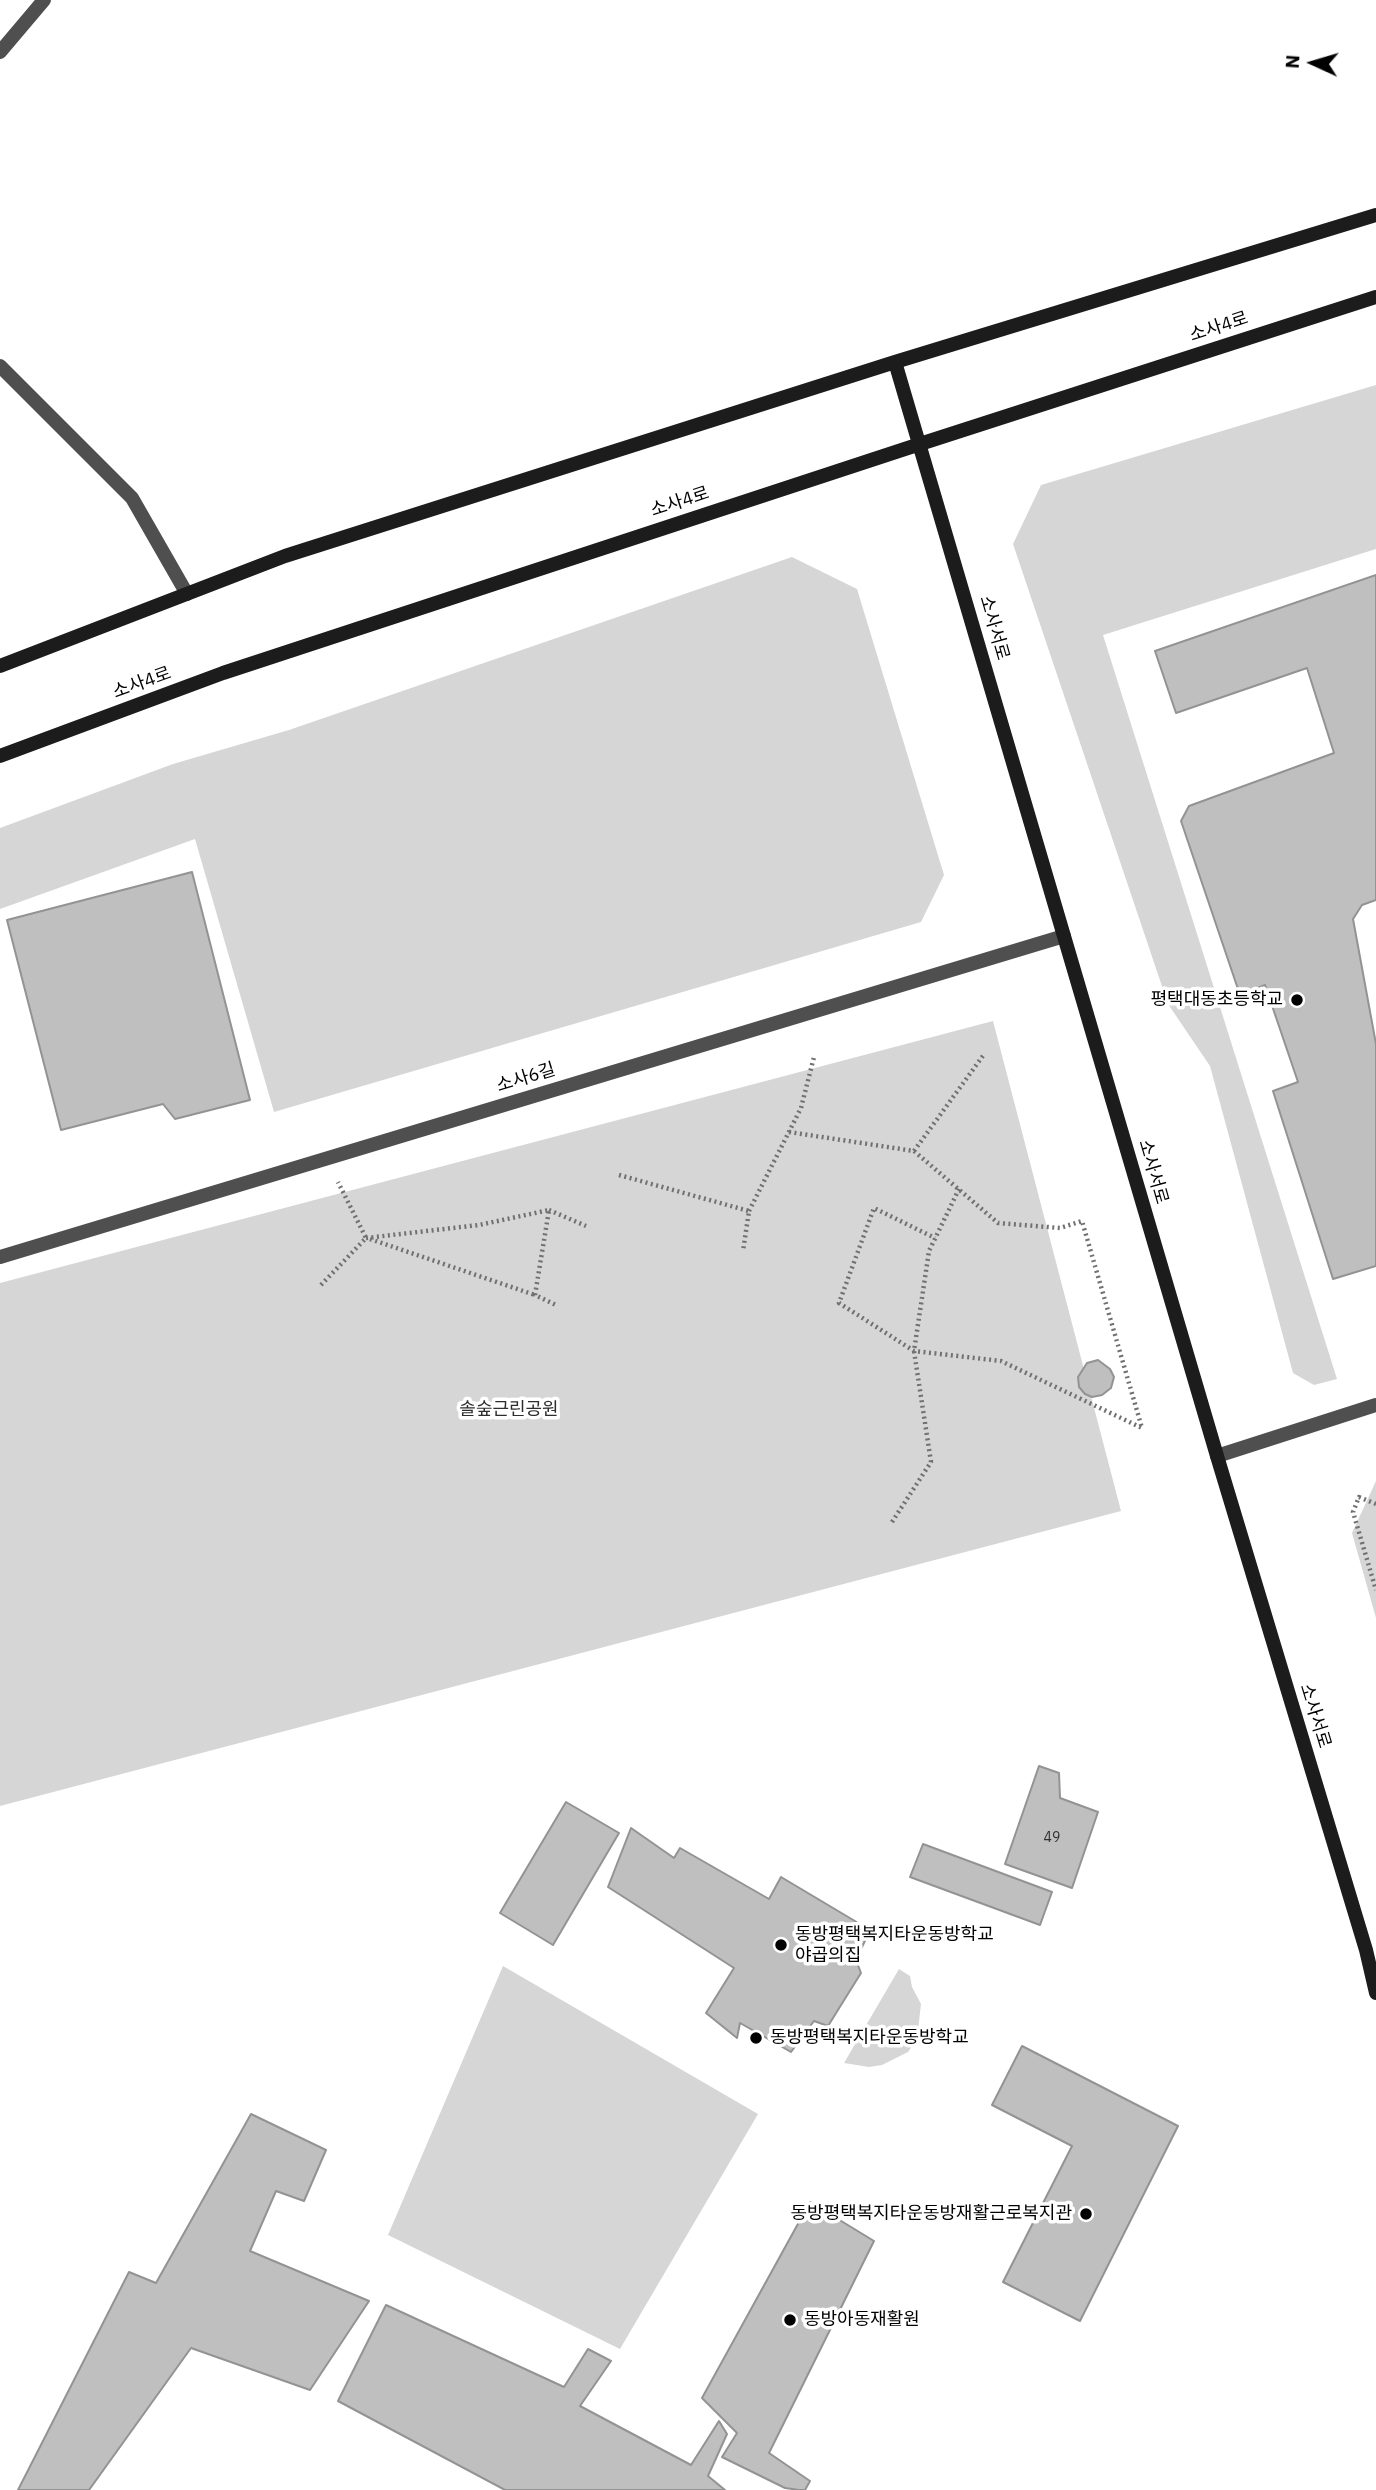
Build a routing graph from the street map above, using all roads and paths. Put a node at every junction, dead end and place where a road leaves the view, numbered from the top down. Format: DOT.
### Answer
graph roads {
  1 [pos="44,0"];
  2 [pos="0,52"];
  3 [pos="1376,215"];
  4 [pos="1376,297"];
  5 [pos="895,362"];
  6 [pos="0,366"];
  7 [pos="919,443"];
  8 [pos="187,594"];
  9 [pos="0,666"];
  10 [pos="0,756"];
  11 [pos="1064,936"];
  12 [pos="985,1053"];
  13 [pos="814,1057"];
  14 [pos="789,1132"];
  15 [pos="914,1151"];
  16 [pos="334,1175"];
  17 [pos="618,1175"];
  18 [pos="959,1189"];
  19 [pos="549,1210"];
  20 [pos="750,1211"];
  21 [pos="586,1226"];
  22 [pos="366,1238"];
  23 [pos="935,1238"];
  24 [pos="743,1251"];
  25 [pos="0,1257"];
  26 [pos="321,1285"];
  27 [pos="535,1295"];
  28 [pos="558,1306"];
  29 [pos="914,1351"];
  30 [pos="1376,1405"];
  31 [pos="1217,1457"];
  32 [pos="1376,1504"];
  33 [pos="892,1522"];
  34 [pos="1376,1590"];
  35 [pos="1376,1993"];
  1 -- 2 [label="street"];
  3 -- 5 [label="main road"];
  4 -- 7 [label="main road, 소사4로"];
  5 -- 7 [label="main road, 소사서로"];
  5 -- 8 [label="main road"];
  6 -- 8 [label="street"];
  7 -- 10 [label="main road, 소사4로"];
  7 -- 11 [label="main road, 소사서로"];
  8 -- 9 [label="main road"];
  11 -- 25 [label="street, 소사6길"];
  11 -- 31 [label="main road, 소사서로"];
  12 -- 15 [label="path"];
  13 -- 14 [label="path"];
  14 -- 15 [label="path"];
  14 -- 20 [label="path"];
  15 -- 18 [label="path"];
  16 -- 22 [label="path"];
  17 -- 20 [label="path"];
  18 -- 23 [label="path"];
  18 -- 29 [label="path"];
  19 -- 21 [label="path"];
  19 -- 22 [label="path"];
  19 -- 27 [label="path"];
  20 -- 24 [label="path"];
  22 -- 26 [label="path"];
  22 -- 27 [label="path"];
  23 -- 29 [label="path"];
  23 -- 29 [label="path"];
  27 -- 28 [label="path"];
  29 -- 33 [label="path"];
  30 -- 31 [label="street"];
  31 -- 35 [label="main road, 소사서로"];
  32 -- 34 [label="path"];
}
